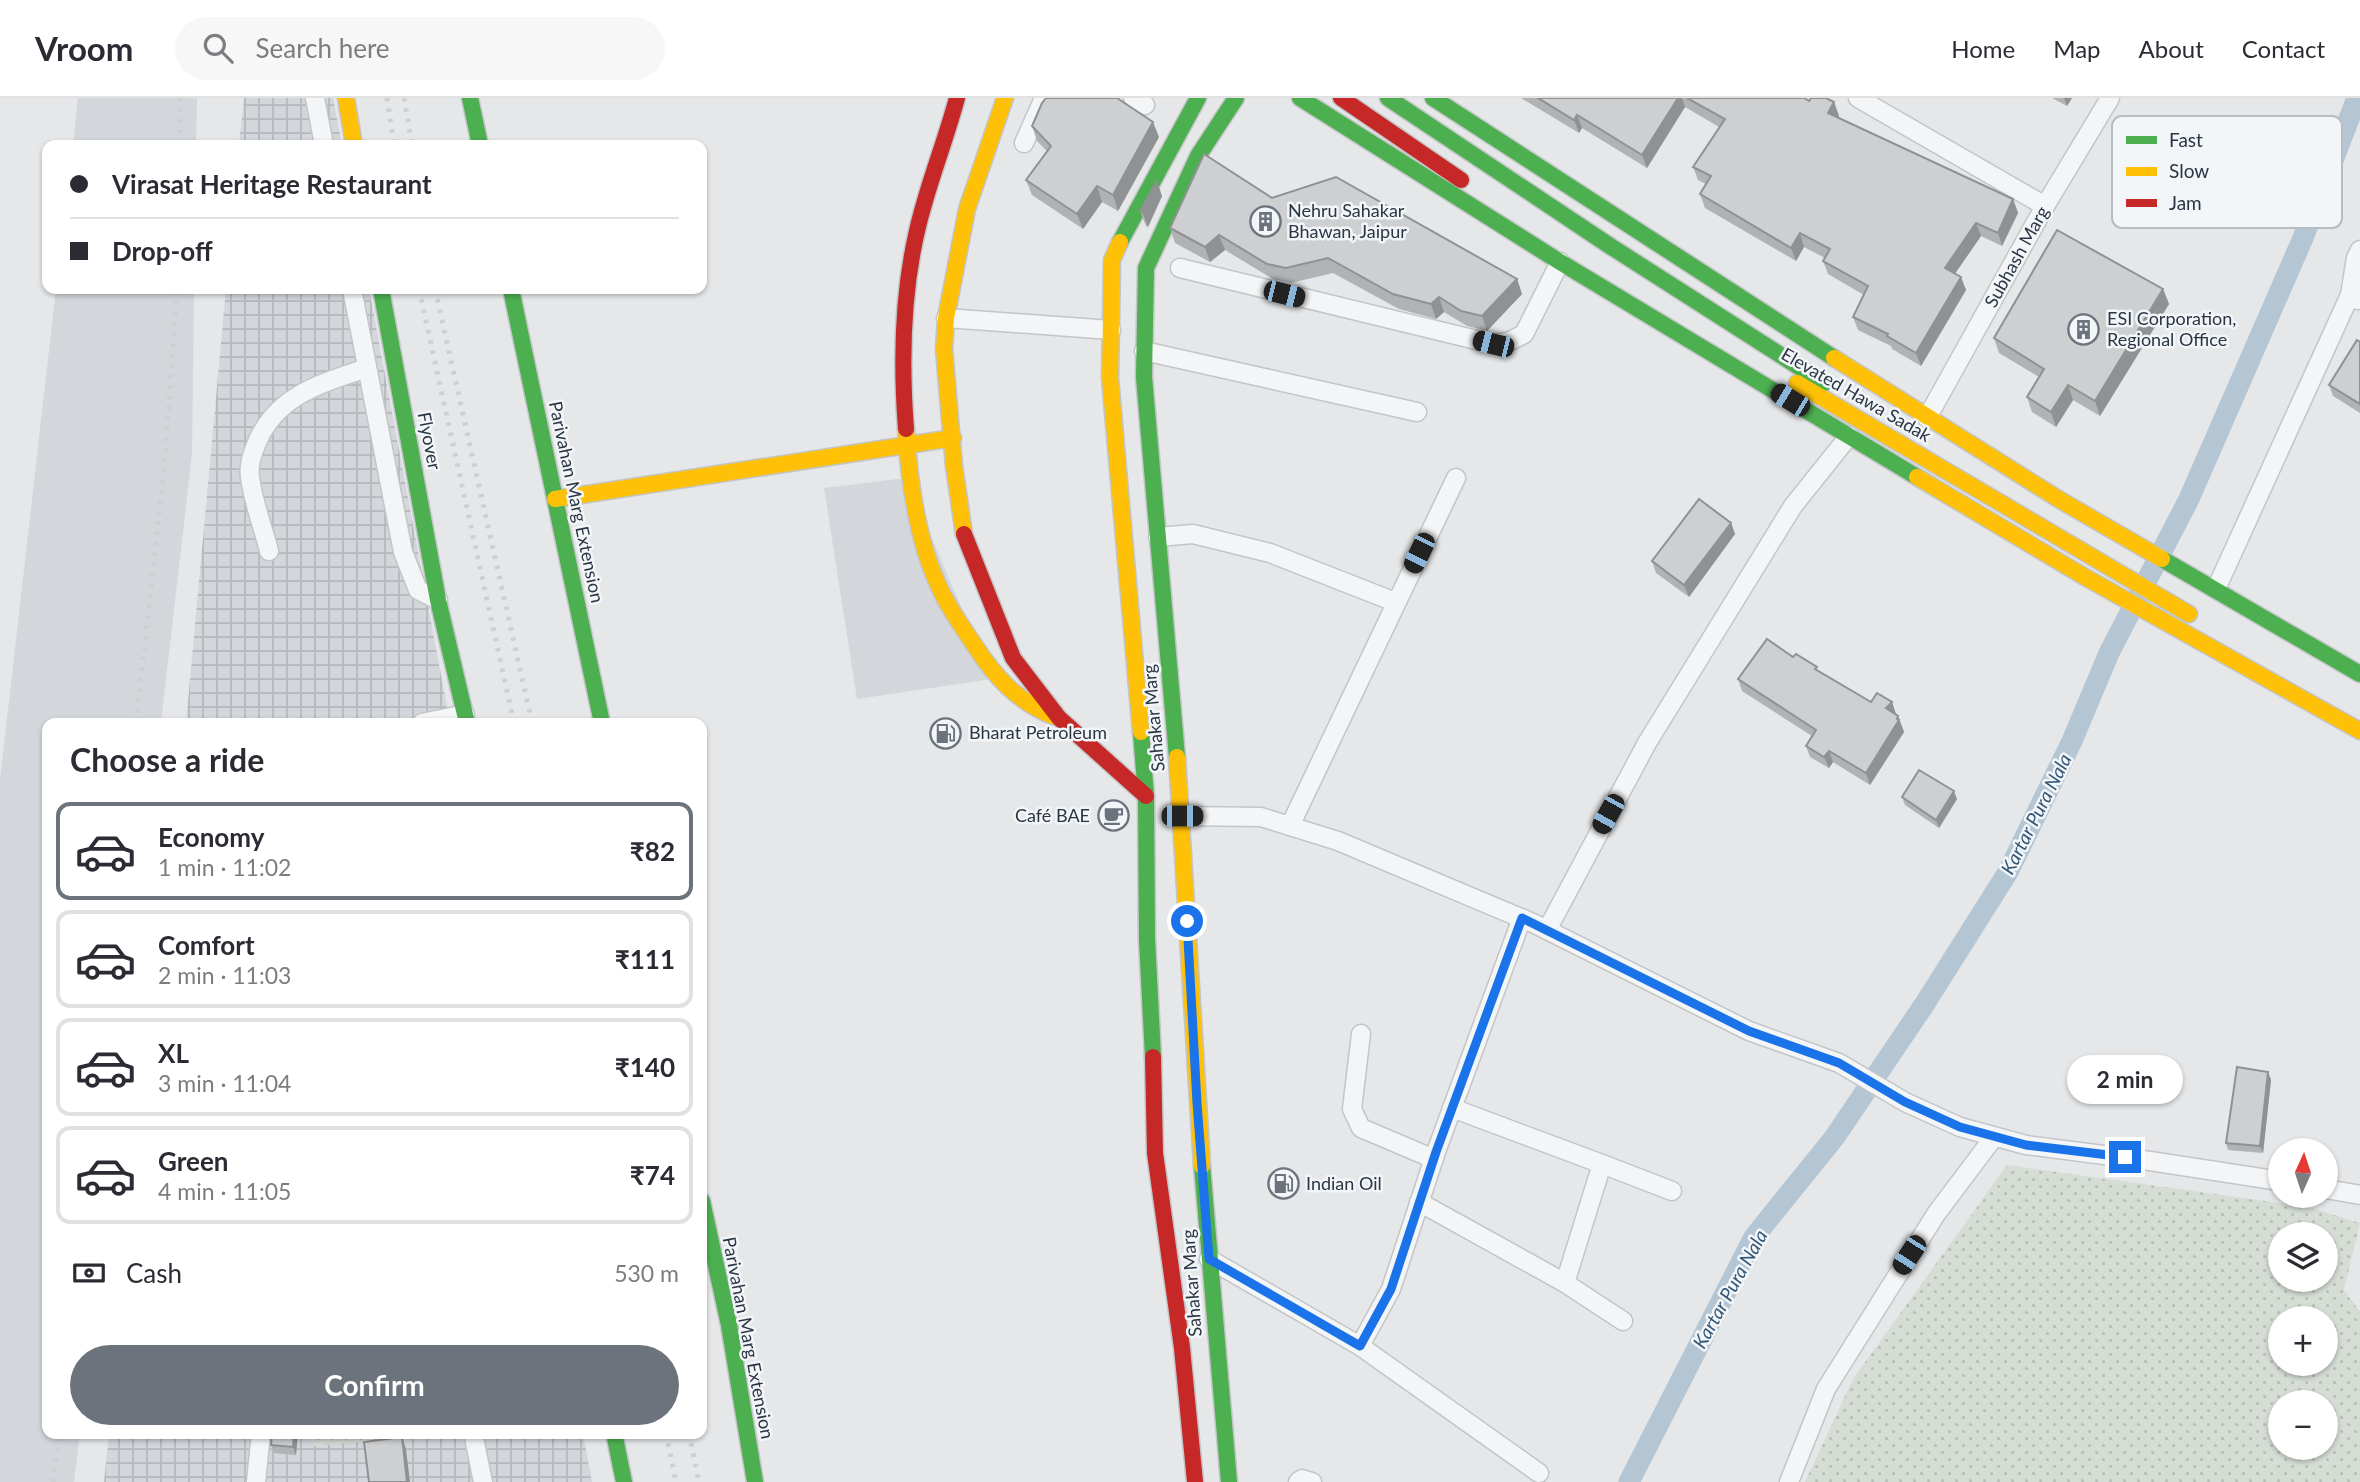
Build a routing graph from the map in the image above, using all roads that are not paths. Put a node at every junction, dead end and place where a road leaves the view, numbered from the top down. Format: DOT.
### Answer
graph roads {
  1 [pos="315,98"];
  2 [pos="346,98"];
  3 [pos="470,98"];
  4 [pos="957,98"];
  5 [pos="1005,98"];
  6 [pos="1044,98"];
  7 [pos="1198,98"];
  8 [pos="1236,98"];
  9 [pos="1300,98"];
  10 [pos="1341,98"];
  11 [pos="1388,98"];
  12 [pos="1858,98"];
  13 [pos="2110,98"];
  14 [pos="1444,101"];
  15 [pos="323,140"];
  16 [pos="353,140"];
  17 [pos="480,140"];
  18 [pos="1024,143"];
  19 [pos="2045,206"];
  20 [pos="2360,250"];
  21 [pos="1560,262"];
  22 [pos="1599,267"];
  23 [pos="1180,268"];
  24 [pos="353,294"];
  25 [pos="382,294"];
  26 [pos="512,294"];
  27 [pos="2355,298"];
  28 [pos="946,318"];
  29 [pos="1111,330"];
  30 [pos="1144,351"];
  31 [pos="1765,365"];
  32 [pos="367,368"];
  33 [pos="1418,412"];
  34 [pos="1927,418"];
  35 [pos="1849,436"];
  36 [pos="953,438"];
  37 [pos="908,444"];
  38 [pos="1945,452"];
  39 [pos="1992,475"];
  40 [pos="1456,478"];
  41 [pos="555,499"];
  42 [pos="2060,500"];
  43 [pos="1158,537"];
  44 [pos="269,551"];
  45 [pos="2216,589"];
  46 [pos="438,600"];
  47 [pos="1395,602"];
  48 [pos="2206,624"];
  49 [pos="2290,674"];
  50 [pos="2360,674"];
  51 [pos="2360,713"];
  52 [pos="466,718"];
  53 [pos="601,718"];
  54 [pos="1059,718"];
  55 [pos="2360,731"];
  56 [pos="1146,796"];
  57 [pos="1182,816"];
  58 [pos="1290,826"];
  59 [pos="1522,918"];
  60 [pos="1547,930"];
  61 [pos="1361,1034"];
  62 [pos="1452,1108"];
  63 [pos="1994,1137"];
  64 [pos="1434,1159"];
  65 [pos="1602,1164"];
  66 [pos="2268,1179"];
  67 [pos="1672,1191"];
  68 [pos="2338,1191"];
  69 [pos="2360,1195"];
  70 [pos="1419,1202"];
  71 [pos="707,1224"];
  72 [pos="1209,1259"];
  73 [pos="1565,1283"];
  74 [pos="1623,1321"];
  75 [pos="1360,1346"];
  76 [pos="260,1439"];
  77 [pos="474,1439"];
  78 [pos="615,1439"];
  79 [pos="1539,1473"];
  80 [pos="256,1482"];
  81 [pos="483,1482"];
  82 [pos="624,1482"];
  83 [pos="755,1482"];
  84 [pos="1195,1482"];
  85 [pos="1229,1482"];
  86 [pos="1298,1482"];
  87 [pos="1312,1482"];
  88 [pos="1789,1482"];
  1 -- 15 [label="street"];
  2 -- 16 [label="street"];
  3 -- 17 [label="street"];
  4 -- 37 [label="street"];
  5 -- 28 [label="street"];
  6 -- 18 [label="street"];
  7 -- 29 [label="street, Sahakar Marg"];
  8 -- 30 [label="street, Sahakar Marg"];
  9 -- 21 [label="street"];
  10 -- 22 [label="street"];
  11 -- 38 [label="street, Elevated Hawa Sadak"];
  12 -- 19 [label="street"];
  13 -- 19 [label="street, Subhash Marg"];
  14 -- 34 [label="street"];
  19 -- 34 [label="street, Subhash Marg"];
  20 -- 27 [label="street"];
  21 -- 23 [label="street"];
  21 -- 35 [label="street"];
  24 -- 32 [label="street"];
  25 -- 46 [label="street, Flyover"];
  26 -- 41 [label="street, Parivahan Marg Extension"];
  27 -- 45 [label="street"];
  28 -- 29 [label="street"];
  28 -- 36 [label="street"];
  29 -- 56 [label="street, Sahakar Marg"];
  30 -- 33 [label="street"];
  30 -- 43 [label="street, Sahakar Marg"];
  31 -- 48 [label="street, Elevated Hawa Sadak"];
  32 -- 44 [label="street"];
  32 -- 46 [label="street"];
  34 -- 42 [label="street"];
  35 -- 55 [label="street"];
  35 -- 60 [label="street"];
  36 -- 37 [label="street"];
  36 -- 54 [label="street"];
  37 -- 41 [label="street"];
  37 -- 54 [label="street"];
  39 -- 42 [label="street"];
  40 -- 47 [label="street"];
  41 -- 53 [label="street, Parivahan Marg Extension"];
  42 -- 45 [label="street"];
  43 -- 47 [label="street"];
  43 -- 57 [label="street, Sahakar Marg"];
  45 -- 50 [label="street"];
  46 -- 52 [label="street, Flyover"];
  47 -- 58 [label="street"];
  49 -- 51 [label="street"];
  54 -- 56 [label="street"];
  56 -- 84 [label="street, Sahakar Marg"];
  57 -- 58 [label="street"];
  57 -- 72 [label="street, Sahakar Marg"];
  58 -- 59 [label="street"];
  59 -- 60 [label="street"];
  59 -- 62 [label="street"];
  60 -- 63 [label="street"];
  61 -- 64 [label="street"];
  62 -- 64 [label="street"];
  62 -- 65 [label="street"];
  63 -- 66 [label="street"];
  63 -- 88 [label="street"];
  64 -- 70 [label="street"];
  65 -- 67 [label="street"];
  65 -- 73 [label="street"];
  68 -- 69 [label="street"];
  70 -- 73 [label="street"];
  70 -- 75 [label="street"];
  71 -- 83 [label="street, Parivahan Marg Extension"];
  72 -- 75 [label="street"];
  72 -- 85 [label="street, Sahakar Marg"];
  73 -- 74 [label="street"];
  75 -- 79 [label="street"];
  76 -- 80 [label="street"];
  77 -- 81 [label="street"];
  78 -- 82 [label="street"];
  86 -- 87 [label="street"];
}
